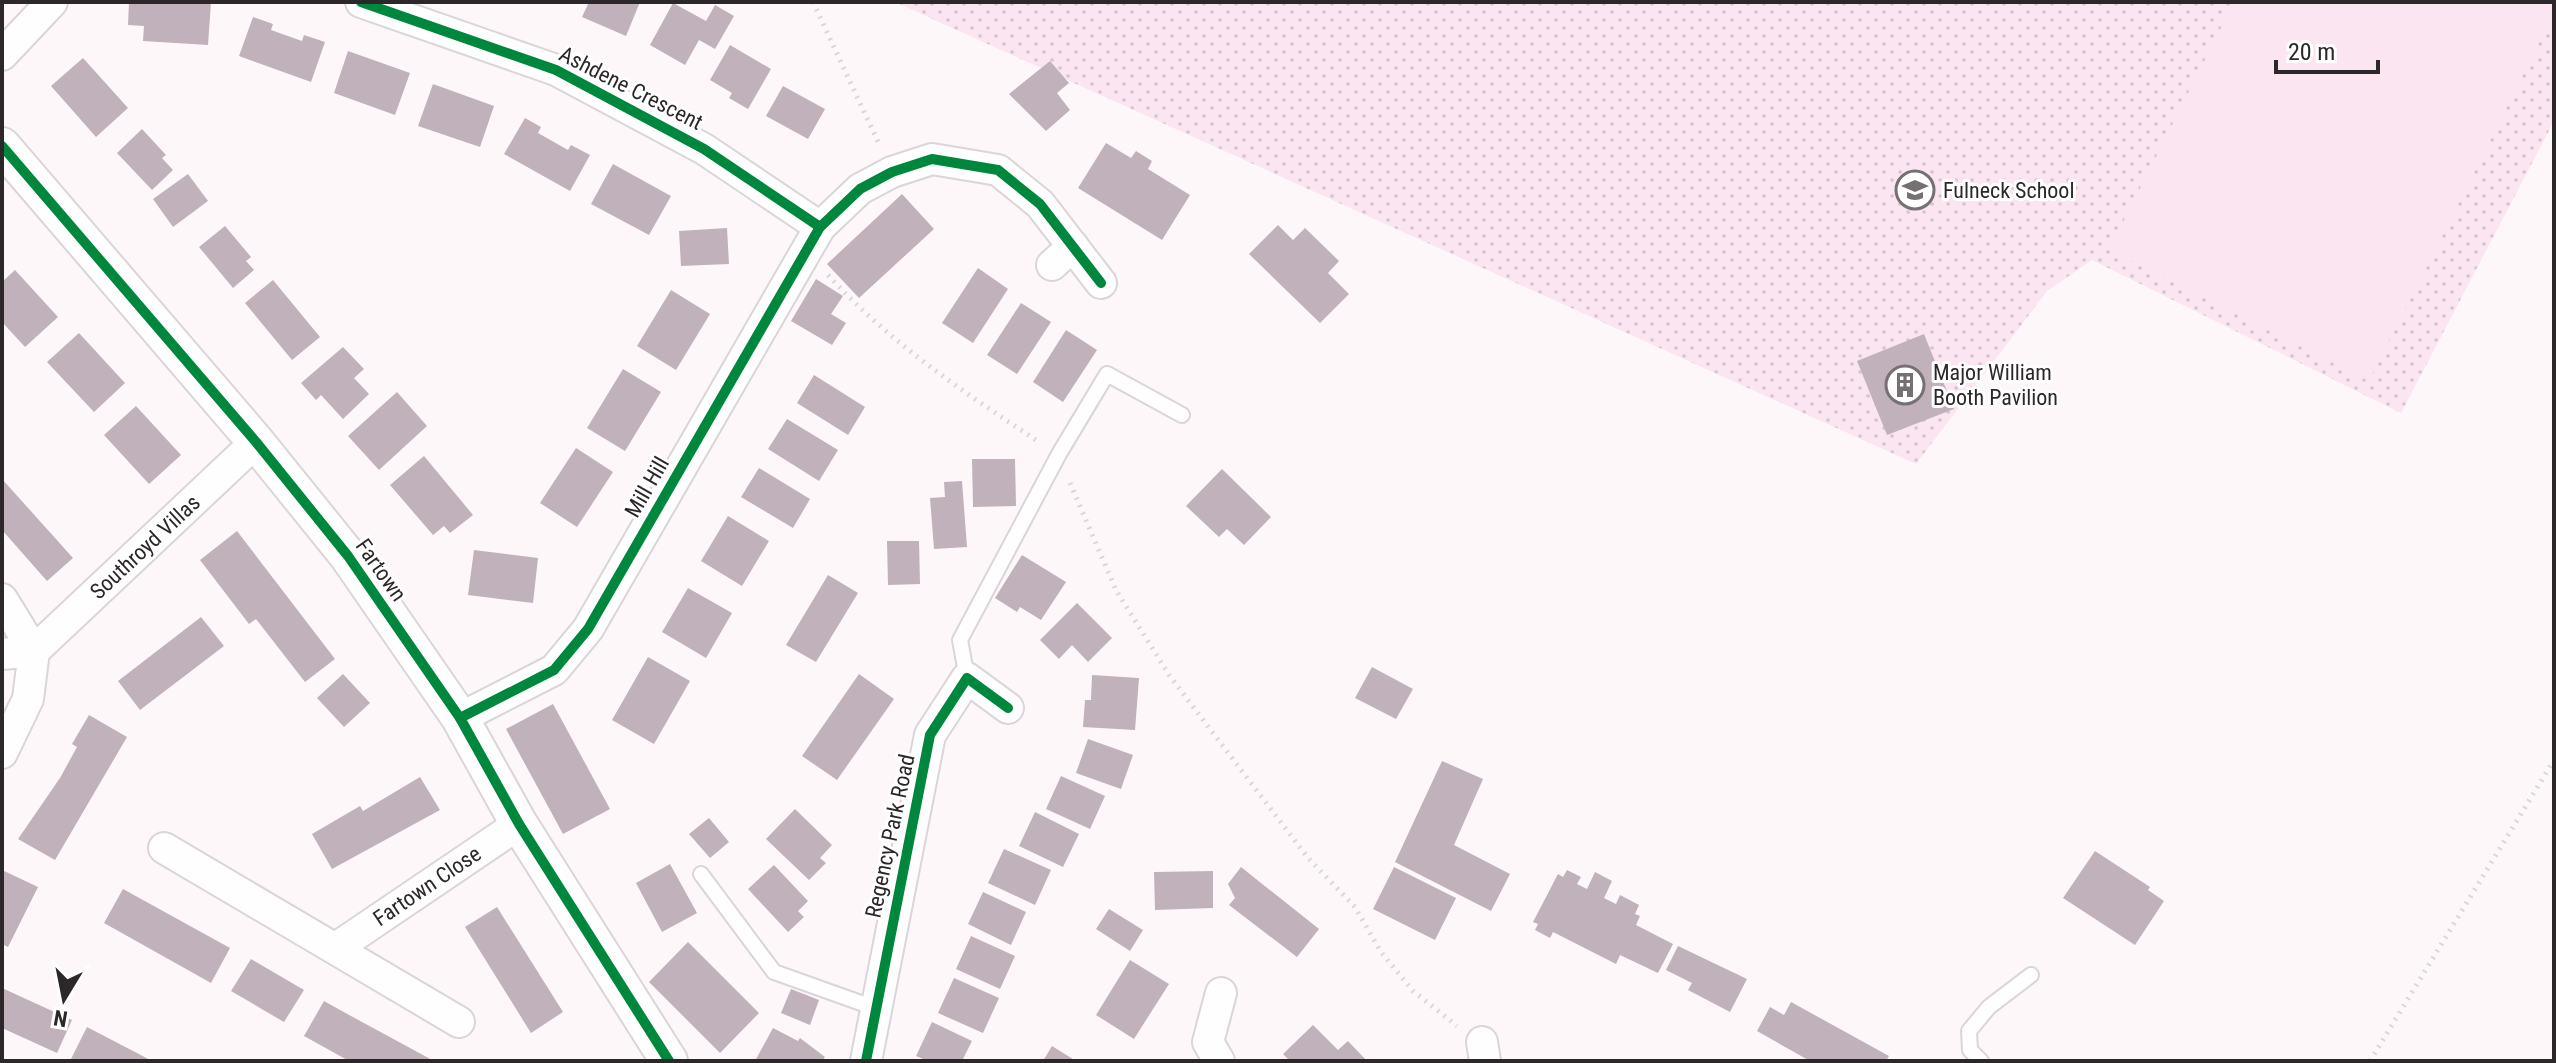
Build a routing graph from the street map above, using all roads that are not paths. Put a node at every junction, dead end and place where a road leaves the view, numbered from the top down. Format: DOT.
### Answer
graph roads {
  1 [pos="52,2"];
  2 [pos="361,2"];
  3 [pos="2,55"];
  4 [pos="2,146"];
  5 [pos="813,239"];
  6 [pos="1101,283"];
  7 [pos="1182,415"];
  8 [pos="256,442"];
  9 [pos="2,599"];
  10 [pos="34,651"];
  11 [pos="2,654"];
  12 [pos="967,678"];
  13 [pos="1008,708"];
  14 [pos="460,718"];
  15 [pos="2,753"];
  16 [pos="519,824"];
  17 [pos="164,848"];
  18 [pos="701,874"];
  19 [pos="336,948"];
  20 [pos="2031,975"];
  21 [pos="1221,993"];
  22 [pos="875,1008"];
  23 [pos="459,1022"];
  24 [pos="868,1060"];
  25 [pos="669,1061"];
  26 [pos="1219,1061"];
  27 [pos="1981,1061"];
  1 -- 3 [label="street"];
  2 -- 5 [label="street, Ashdene Crescent"];
  4 -- 8 [label="street, Fartown"];
  5 -- 6 [label="street, Mill Hill"];
  5 -- 14 [label="street, Mill Hill"];
  7 -- 12 [label="lane"];
  8 -- 10 [label="street, Southroyd Villas"];
  8 -- 14 [label="street, Fartown"];
  9 -- 10 [label="street"];
  10 -- 11 [label="street"];
  10 -- 15 [label="street"];
  12 -- 13 [label="street"];
  12 -- 22 [label="street, Regency Park Road"];
  14 -- 16 [label="street, Fartown"];
  16 -- 19 [label="street, Fartown Close"];
  16 -- 25 [label="street, Fartown"];
  17 -- 19 [label="street"];
  18 -- 22 [label="lane"];
  19 -- 23 [label="street"];
  20 -- 27 [label="lane"];
  21 -- 26 [label="street"];
  22 -- 24 [label="street, Regency Park Road"];
}
